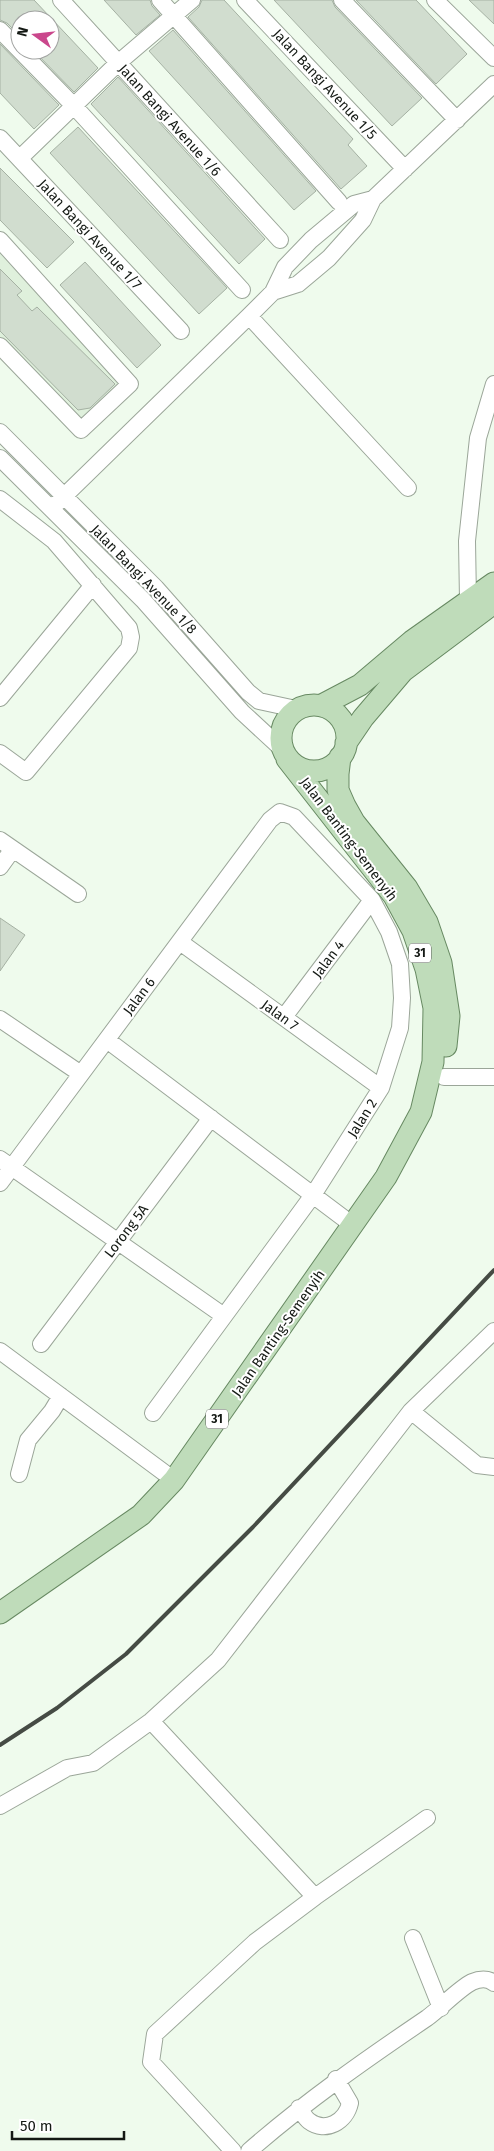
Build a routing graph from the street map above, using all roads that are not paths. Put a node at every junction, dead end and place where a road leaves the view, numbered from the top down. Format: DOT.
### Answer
graph roads {
  1 [pos="61,0"];
  2 [pos="160,0"];
  3 [pos="192,0"];
  4 [pos="245,0"];
  5 [pos="342,0"];
  6 [pos="435,0"];
  7 [pos="174,15"];
  8 [pos="0,30"];
  9 [pos="494,58"];
  10 [pos="118,63"];
  11 [pos="494,84"];
  12 [pos="74,106"];
  13 [pos="457,120"];
  14 [pos="0,138"];
  15 [pos="20,158"];
  16 [pos="405,169"];
  17 [pos="373,199"];
  18 [pos="339,202"];
  19 [pos="0,240"];
  20 [pos="280,240"];
  21 [pos="242,290"];
  22 [pos="273,292"];
  23 [pos="249,316"];
  24 [pos="180,331"];
  25 [pos="0,346"];
  26 [pos="494,384"];
  27 [pos="0,432"];
  28 [pos="0,458"];
  29 [pos="408,488"];
  30 [pos="64,496"];
  31 [pos="0,499"];
  32 [pos="52,508"];
  33 [pos="494,583"];
  34 [pos="93,585"];
  35 [pos="468,600"];
  36 [pos="494,604"];
  37 [pos="0,698"];
  38 [pos="322,705"];
  39 [pos="296,709"];
  40 [pos="343,750"];
  41 [pos="0,753"];
  42 [pos="284,754"];
  43 [pos="280,812"];
  44 [pos="6,844"];
  45 [pos="0,867"];
  46 [pos="78,894"];
  47 [pos="372,900"];
  48 [pos="180,942"];
  49 [pos="284,1017"];
  50 [pos="0,1019"];
  51 [pos="107,1040"];
  52 [pos="81,1074"];
  53 [pos="444,1077"];
  54 [pos="494,1077"];
  55 [pos="380,1088"];
  56 [pos="211,1118"];
  57 [pos="6,1163"];
  58 [pos="386,1177"];
  59 [pos="0,1182"];
  60 [pos="313,1195"];
  61 [pos="354,1226"];
  62 [pos="118,1242"];
  63 [pos="224,1316"];
  64 [pos="494,1331"];
  65 [pos="41,1344"];
  66 [pos="0,1351"];
  67 [pos="61,1396"];
  68 [pos="412,1411"];
  69 [pos="152,1413"];
  70 [pos="494,1468"];
  71 [pos="19,1474"];
  72 [pos="174,1480"];
  73 [pos="0,1613"];
  74 [pos="151,1721"];
  75 [pos="0,1806"];
  76 [pos="427,1818"];
  77 [pos="315,1897"];
  78 [pos="413,1938"];
  79 [pos="494,1983"];
  80 [pos="441,2008"];
  81 [pos="336,2080"];
  82 [pos="299,2108"];
  83 [pos="233,2151"];
  84 [pos="249,2151"];
  1 -- 10 [label="street, Jalan Bangi Avenue 1/6"];
  2 -- 7 [label="street"];
  3 -- 7 [label="street"];
  4 -- 16 [label="street, Jalan Bangi Avenue 1/5"];
  5 -- 13 [label="street"];
  6 -- 9 [label="street"];
  7 -- 10 [label="street"];
  7 -- 18 [label="street"];
  8 -- 12 [label="street"];
  10 -- 12 [label="street"];
  10 -- 20 [label="street, Jalan Bangi Avenue 1/6"];
  11 -- 13 [label="street"];
  12 -- 15 [label="street"];
  12 -- 21 [label="street"];
  13 -- 16 [label="street"];
  14 -- 15 [label="street, Jalan Bangi Avenue 1/7"];
  15 -- 24 [label="street, Jalan Bangi Avenue 1/7"];
  16 -- 17 [label="street"];
  17 -- 22 [label="street"];
  17 -- 22 [label="street"];
  19 -- 25 [label="street"];
  22 -- 23 [label="street"];
  23 -- 29 [label="street"];
  23 -- 30 [label="street"];
  26 -- 35 [label="street"];
  27 -- 30 [label="street, Jalan Bangi Avenue 1/8"];
  28 -- 32 [label="street, Jalan Bangi Avenue 1/8"];
  30 -- 32 [label="street"];
  30 -- 39 [label="street, Jalan Bangi Avenue 1/8"];
  31 -- 34 [label="street"];
  32 -- 42 [label="street, Jalan Bangi Avenue 1/8"];
  33 -- 35 [label="main road"];
  34 -- 37 [label="street"];
  34 -- 41 [label="street"];
  35 -- 38 [label="main road"];
  36 -- 40 [label="main road, Jalan Banting-Semenyih / 31"];
  38 -- 39 [label="main road"];
  38 -- 40 [label="main road"];
  39 -- 42 [label="main road"];
  40 -- 42 [label="main road"];
  40 -- 53 [label="main road, Jalan Banting-Semenyih / 31"];
  42 -- 58 [label="main road, Jalan Banting-Semenyih / 31"];
  43 -- 47 [label="street, Jalan 2"];
  43 -- 48 [label="street, Jalan 6"];
  44 -- 45 [label="street"];
  44 -- 46 [label="street"];
  47 -- 49 [label="street, Jalan 4"];
  47 -- 55 [label="street, Jalan 2"];
  48 -- 49 [label="street, Jalan 7"];
  48 -- 51 [label="street, Jalan 6"];
  49 -- 55 [label="street, Jalan 7"];
  50 -- 52 [label="street"];
  51 -- 52 [label="street, Jalan 6"];
  51 -- 56 [label="street"];
  52 -- 57 [label="street, Jalan 6"];
  53 -- 54 [label="street"];
  53 -- 58 [label="main road, Jalan Banting-Semenyih / 31"];
  55 -- 60 [label="street, Jalan 2"];
  56 -- 60 [label="street"];
  56 -- 62 [label="street, Lorong 5A"];
  57 -- 59 [label="street, Jalan 6"];
  57 -- 62 [label="street"];
  58 -- 61 [label="main road, Jalan Banting-Semenyih / 31"];
  60 -- 61 [label="street"];
  60 -- 63 [label="street, Jalan 2"];
  61 -- 72 [label="main road, Jalan Banting-Semenyih / 31"];
  62 -- 63 [label="street"];
  62 -- 65 [label="street, Lorong 5A"];
  63 -- 69 [label="street, Jalan 2"];
  64 -- 68 [label="street"];
  66 -- 67 [label="street"];
  67 -- 71 [label="street"];
  67 -- 72 [label="street"];
  68 -- 70 [label="street"];
  68 -- 74 [label="street"];
  72 -- 73 [label="main road, Jalan Banting-Semenyih / 31"];
  74 -- 75 [label="street"];
  74 -- 77 [label="street"];
  76 -- 77 [label="street"];
  77 -- 83 [label="street"];
  78 -- 80 [label="street"];
  79 -- 80 [label="street"];
  80 -- 81 [label="street"];
  81 -- 82 [label="street"];
  81 -- 82 [label="street"];
  82 -- 84 [label="street"];
}
